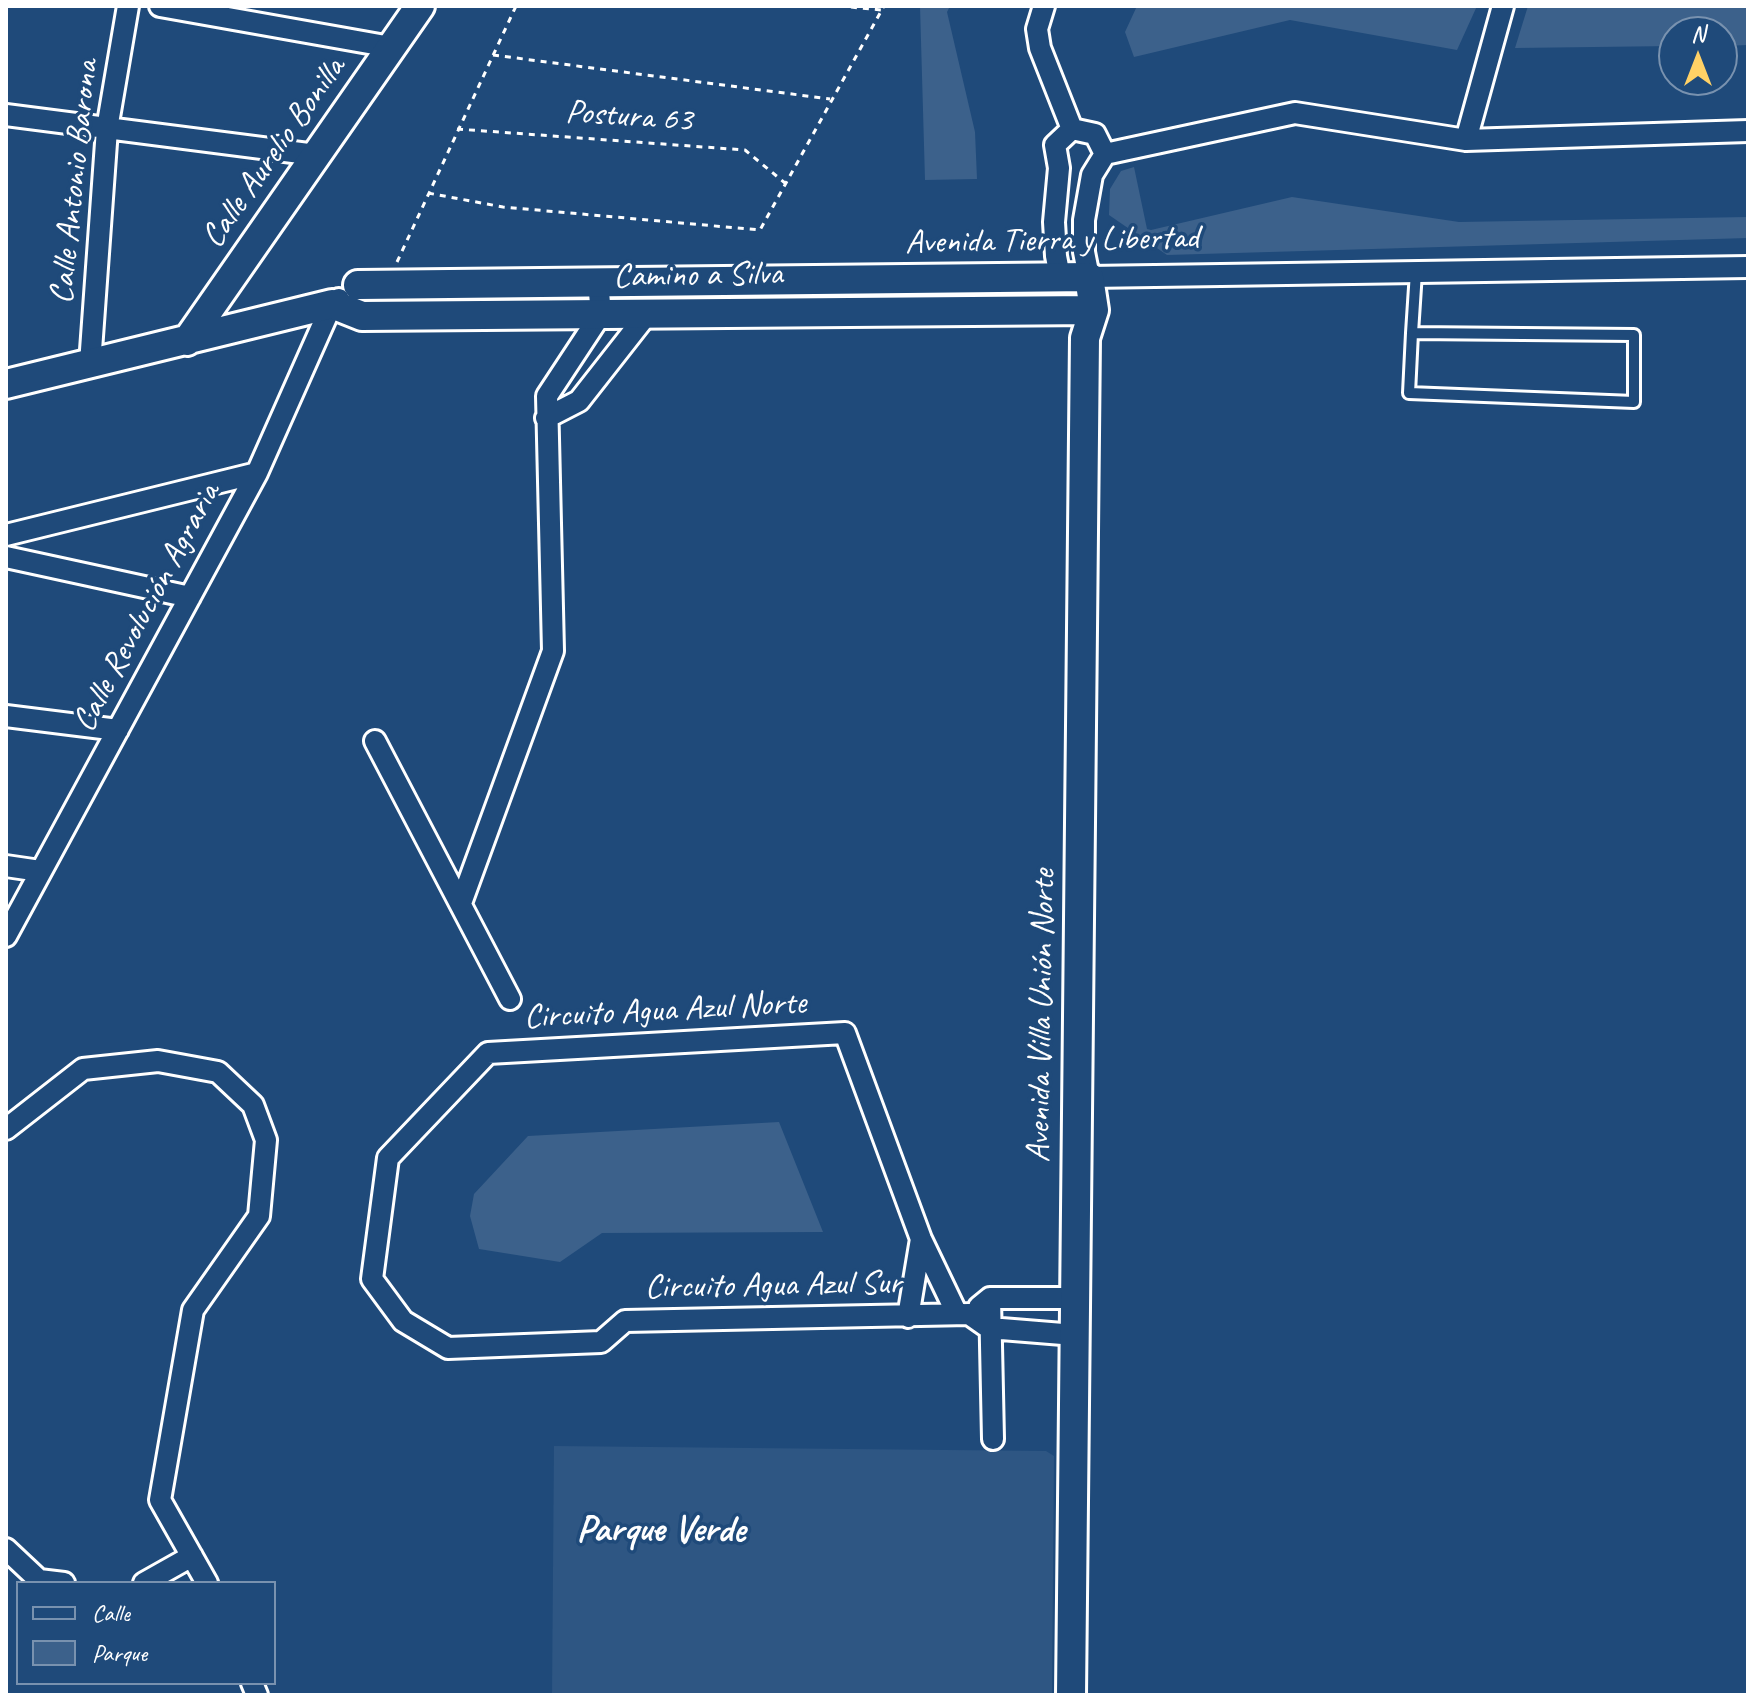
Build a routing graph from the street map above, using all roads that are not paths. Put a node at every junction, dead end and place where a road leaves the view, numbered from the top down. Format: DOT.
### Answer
graph roads {
  1 [pos="128,6"];
  2 [pos="160,6"];
  3 [pos="420,6"];
  4 [pos="1044,6"];
  5 [pos="1503,6"];
  6 [pos="391,47"];
  7 [pos="6,115"];
  8 [pos="107,129"];
  9 [pos="1072,129"];
  10 [pos="1748,131"];
  11 [pos="1466,140"];
  12 [pos="1105,154"];
  13 [pos="316,155"];
  14 [pos="1059,168"];
  15 [pos="1092,175"];
  16 [pos="1748,267"];
  17 [pos="1416,272"];
  18 [pos="1060,277"];
  19 [pos="1089,277"];
  20 [pos="861,279"];
  21 [pos="699,280"];
  22 [pos="598,282"];
  23 [pos="358,285"];
  24 [pos="332,304"];
  25 [pos="861,310"];
  26 [pos="1080,310"];
  27 [pos="700,311"];
  28 [pos="648,313"];
  29 [pos="601,314"];
  30 [pos="1412,333"];
  31 [pos="187,341"];
  32 [pos="90,364"];
  33 [pos="6,384"];
  34 [pos="546,418"];
  35 [pos="257,473"];
  36 [pos="6,535"];
  37 [pos="6,557"];
  38 [pos="190,597"];
  39 [pos="6,716"];
  40 [pos="118,730"];
  41 [pos="375,741"];
  42 [pos="6,866"];
  43 [pos="40,871"];
  44 [pos="461,903"];
  45 [pos="6,936"];
  46 [pos="510,999"];
  47 [pos="6,1129"];
  48 [pos="921,1239"];
  49 [pos="990,1298"];
  50 [pos="1075,1298"];
  51 [pos="963,1314"];
  52 [pos="908,1317"];
  53 [pos="403,1321"];
  54 [pos="989,1328"];
  55 [pos="1075,1335"];
  56 [pos="993,1439"];
  57 [pos="6,1549"];
  58 [pos="192,1556"];
  59 [pos="47,1581"];
  60 [pos="148,1581"];
  61 [pos="206,1581"];
  62 [pos="1071,1695"];
  1 -- 8 [label="street, Calle Antonio Barona"];
  2 -- 6 [label="street"];
  3 -- 6 [label="street, Calle Aurelio Bonilla"];
  4 -- 9 [label="street"];
  5 -- 11 [label="street"];
  6 -- 13 [label="street, Calle Aurelio Bonilla"];
  7 -- 8 [label="street"];
  8 -- 13 [label="street"];
  8 -- 32 [label="street, Calle Antonio Barona"];
  9 -- 12 [label="street"];
  9 -- 14 [label="street"];
  10 -- 11 [label="street"];
  11 -- 12 [label="street"];
  12 -- 15 [label="street"];
  13 -- 31 [label="street, Calle Aurelio Bonilla"];
  14 -- 15 [label="street"];
  14 -- 18 [label="street"];
  15 -- 19 [label="street"];
  16 -- 17 [label="street, Avenida Tierra y Libertad"];
  17 -- 19 [label="street, Avenida Tierra y Libertad"];
  17 -- 30 [label="lane"];
  18 -- 19 [label="street, Avenida Tierra y Libertad"];
  18 -- 20 [label="street, Avenida Tierra y Libertad"];
  18 -- 26 [label="street, Avenida Villa Unión Norte"];
  19 -- 26 [label="street, Avenida Villa Unión Norte"];
  20 -- 21 [label="street, Avenida Tierra y Libertad"];
  20 -- 25 [label="street"];
  21 -- 22 [label="street, Avenida Tierra y Libertad"];
  21 -- 27 [label="street"];
  22 -- 23 [label="street, Avenida Tierra y Libertad"];
  22 -- 29 [label="street"];
  23 -- 24 [label="street"];
  24 -- 29 [label="street, Camino a Silva"];
  24 -- 31 [label="street"];
  24 -- 35 [label="street, Calle Revolución Agraria"];
  25 -- 26 [label="street, Camino a Silva"];
  25 -- 27 [label="street, Camino a Silva"];
  26 -- 50 [label="street, Avenida Villa Unión Norte"];
  27 -- 28 [label="street, Camino a Silva"];
  28 -- 29 [label="street, Camino a Silva"];
  28 -- 34 [label="street"];
  29 -- 34 [label="street"];
  30 -- 30 [label="lane"];
  31 -- 32 [label="street"];
  32 -- 33 [label="street"];
  34 -- 44 [label="street"];
  35 -- 36 [label="street"];
  35 -- 38 [label="street, Calle Revolución Agraria"];
  37 -- 38 [label="street"];
  38 -- 40 [label="street, Calle Revolución Agraria"];
  39 -- 40 [label="street"];
  40 -- 43 [label="street, Calle Revolución Agraria"];
  41 -- 44 [label="street"];
  42 -- 43 [label="street"];
  43 -- 45 [label="street, Calle Revolución Agraria"];
  44 -- 46 [label="street"];
  47 -- 58 [label="street"];
  48 -- 51 [label="street"];
  48 -- 52 [label="street"];
  48 -- 53 [label="street, Circuito Agua Azul Norte"];
  49 -- 50 [label="street"];
  49 -- 51 [label="street"];
  49 -- 54 [label="street"];
  50 -- 55 [label="street, Avenida Villa Unión Norte"];
  51 -- 52 [label="street, Circuito Agua Azul Sur"];
  51 -- 54 [label="street"];
  52 -- 53 [label="street, Circuito Agua Azul Sur"];
  54 -- 55 [label="street"];
  54 -- 56 [label="street"];
  55 -- 62 [label="street, Avenida Villa Unión Norte"];
  57 -- 59 [label="street"];
  58 -- 60 [label="street"];
  58 -- 61 [label="street"];
}
